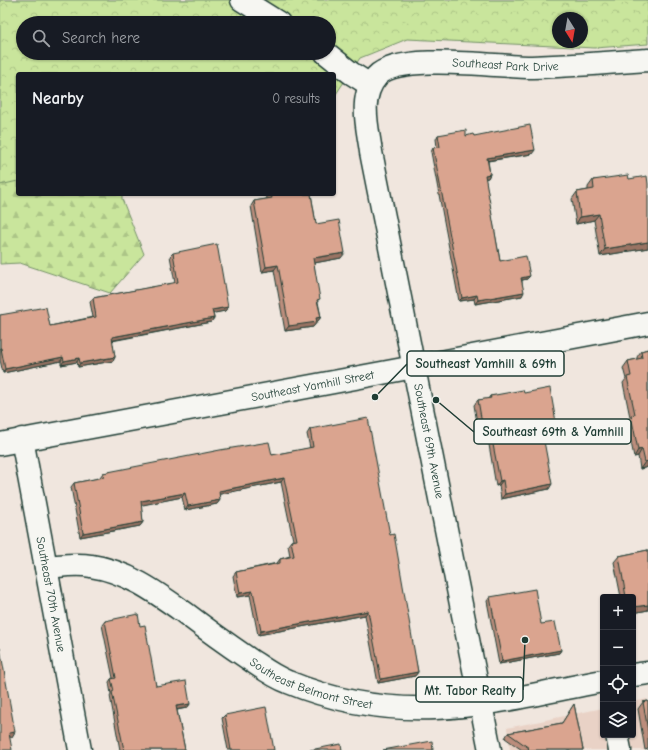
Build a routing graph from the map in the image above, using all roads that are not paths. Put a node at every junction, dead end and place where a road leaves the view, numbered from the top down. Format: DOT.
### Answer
graph roads {
  1 [pos="242,0"];
  2 [pos="268,16"];
  3 [pos="335,60"];
  4 [pos="648,60"];
  5 [pos="370,86"];
  6 [pos="648,323"];
  7 [pos="414,368"];
  8 [pos="22,440"];
  9 [pos="0,444"];
  10 [pos="46,568"];
  11 [pos="648,672"];
  12 [pos="636,674"];
  13 [pos="600,682"];
  14 [pos="481,704"];
  15 [pos="618,738"];
  16 [pos="80,750"];
  17 [pos="490,750"];
  18 [pos="620,750"];
  1 -- 2 [label="street"];
  3 -- 5 [label="street"];
  4 -- 5 [label="street, Southeast Park Drive"];
  5 -- 7 [label="street, Southeast 69th Avenue"];
  6 -- 7 [label="street, Southeast Yamhill Street"];
  7 -- 8 [label="street, Southeast Yamhill Street"];
  7 -- 14 [label="street, Southeast 69th Avenue"];
  8 -- 9 [label="street, Southeast Yamhill Street"];
  8 -- 10 [label="street, Southeast 70th Avenue"];
  10 -- 14 [label="street, Southeast Belmont Street"];
  10 -- 16 [label="street, Southeast 70th Avenue"];
  11 -- 12 [label="street"];
  13 -- 14 [label="street, Southeast Belmont Street"];
  14 -- 17 [label="street, Southeast 69th Avenue"];
  15 -- 18 [label="street"];
}
